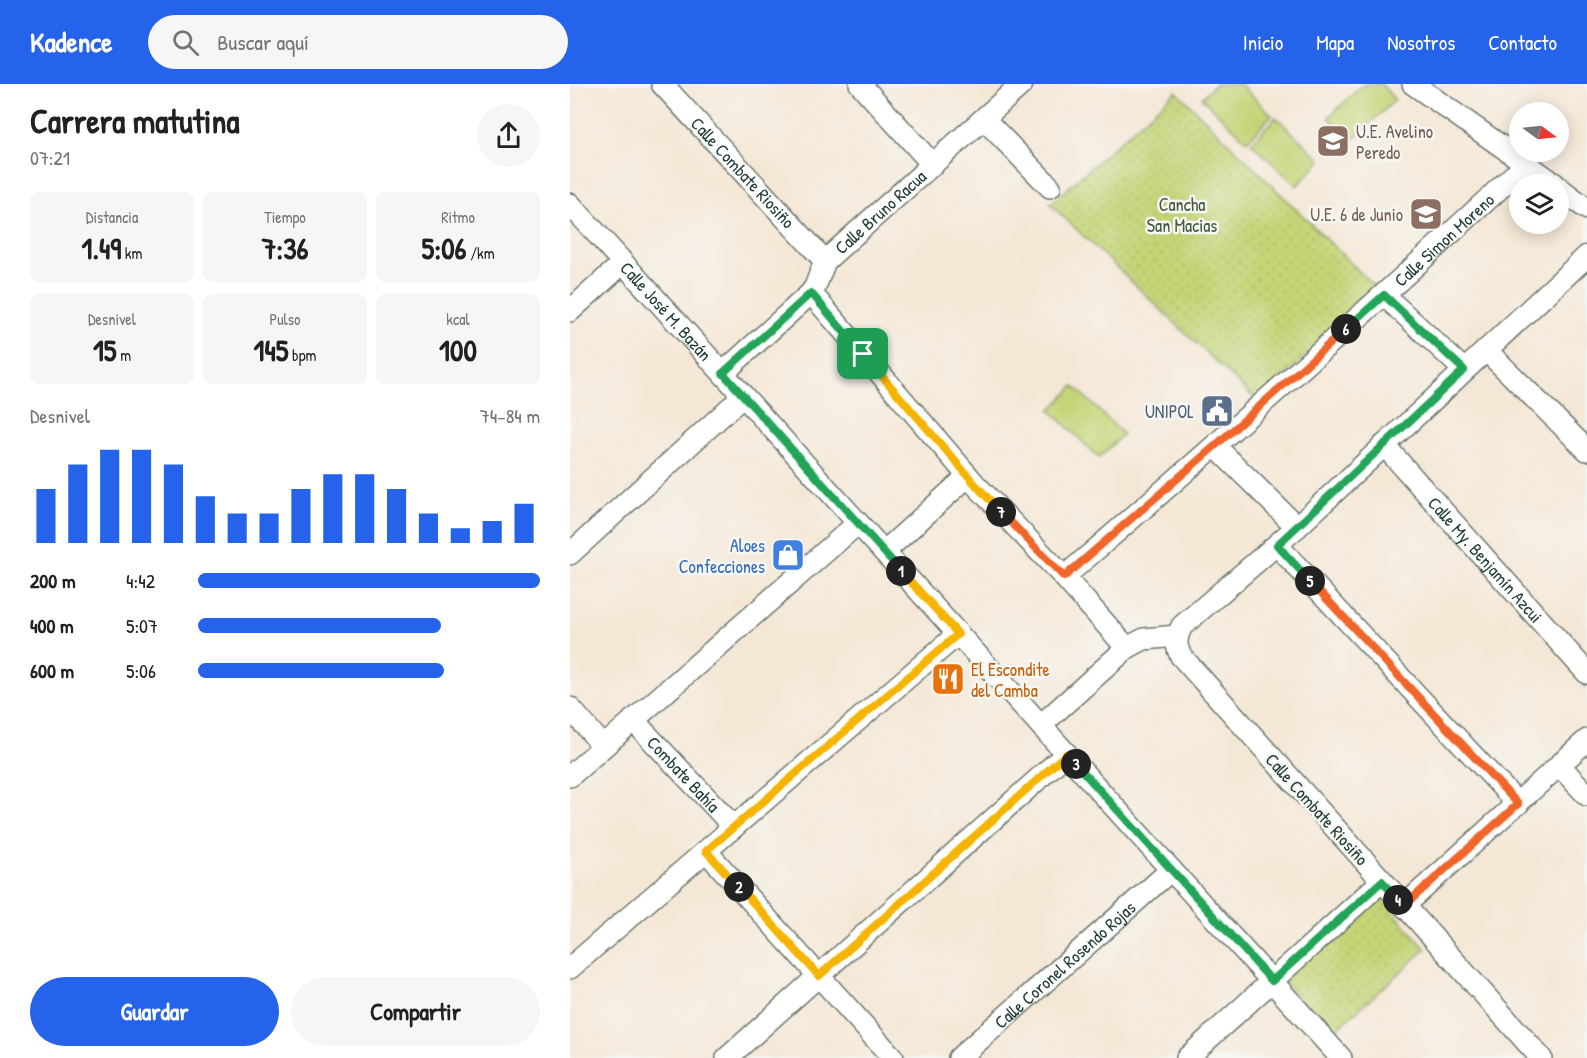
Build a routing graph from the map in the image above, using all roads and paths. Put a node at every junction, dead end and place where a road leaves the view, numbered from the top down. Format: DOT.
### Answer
graph roads {
  1 [pos="662,84"];
  2 [pos="860,84"];
  3 [pos="1022,84"];
  4 [pos="1413,84"];
  5 [pos="984,119"];
  6 [pos="1527,163"];
  7 [pos="933,165"];
  8 [pos="1541,174"];
  9 [pos="1050,187"];
  10 [pos="1569,195"];
  11 [pos="570,204"];
  12 [pos="1587,209"];
  13 [pos="1587,257"];
  14 [pos="825,261"];
  15 [pos="623,263"];
  16 [pos="811,293"];
  17 [pos="1384,295"];
  18 [pos="570,310"];
  19 [pos="1486,350"];
  20 [pos="1464,370"];
  21 [pos="723,373"];
  22 [pos="743,396"];
  23 [pos="1384,445"];
  24 [pos="1215,446"];
  25 [pos="1587,450"];
  26 [pos="968,476"];
  27 [pos="858,523"];
  28 [pos="1296,527"];
  29 [pos="1277,545"];
  30 [pos="884,552"];
  31 [pos="570,554"];
  32 [pos="1064,577"];
  33 [pos="958,634"];
  34 [pos="1177,636"];
  35 [pos="1127,648"];
  36 [pos="1587,673"];
  37 [pos="570,708"];
  38 [pos="633,720"];
  39 [pos="1041,725"];
  40 [pos="1587,740"];
  41 [pos="603,746"];
  42 [pos="1066,754"];
  43 [pos="1559,765"];
  44 [pos="570,776"];
  45 [pos="1587,795"];
  46 [pos="1518,804"];
  47 [pos="734,827"];
  48 [pos="706,851"];
  49 [pos="1171,870"];
  50 [pos="1382,881"];
  51 [pos="1404,906"];
  52 [pos="570,968"];
  53 [pos="819,976"];
  54 [pos="1272,981"];
  55 [pos="727,1058"];
  56 [pos="893,1058"];
  57 [pos="959,1058"];
  58 [pos="1187,1058"];
  59 [pos="1341,1058"];
  60 [pos="1541,1058"];
  1 -- 14 [label="street, Calle Combate Riosiño"];
  2 -- 7 [label="street"];
  3 -- 5 [label="street, Calle Bruno Racua"];
  4 -- 6 [label="street"];
  5 -- 7 [label="street, Calle Bruno Racua"];
  5 -- 9 [label="street"];
  6 -- 8 [label="street"];
  6 -- 17 [label="street, Calle Simon Moreno"];
  7 -- 14 [label="street, Calle Bruno Racua"];
  10 -- 12 [label="street"];
  11 -- 15 [label="street, Calle José M. Bazán"];
  13 -- 19 [label="street"];
  14 -- 16 [label="street, Calle Bruno Racua"];
  15 -- 18 [label="street"];
  15 -- 21 [label="street, Calle José M. Bazán"];
  16 -- 21 [label="street, Calle Bruno Racua"];
  16 -- 26 [label="street"];
  17 -- 20 [label="street"];
  17 -- 24 [label="street, Calle Simon Moreno"];
  19 -- 20 [label="street"];
  19 -- 25 [label="street"];
  20 -- 23 [label="street"];
  21 -- 22 [label="street, Calle José M. Bazán"];
  22 -- 27 [label="street, Calle José M. Bazán"];
  22 -- 31 [label="street"];
  23 -- 28 [label="street"];
  23 -- 36 [label="street, Calle My. Benjamín Azcui"];
  24 -- 28 [label="street"];
  24 -- 32 [label="street, Calle Simon Moreno"];
  26 -- 30 [label="street"];
  26 -- 32 [label="street"];
  27 -- 30 [label="street, Calle José M. Bazán"];
  27 -- 38 [label="street"];
  28 -- 29 [label="street"];
  29 -- 34 [label="street"];
  29 -- 46 [label="street"];
  30 -- 33 [label="street, Calle José M. Bazán"];
  32 -- 35 [label="street"];
  33 -- 39 [label="street, Calle José M. Bazán"];
  33 -- 47 [label="street"];
  34 -- 35 [label="street"];
  34 -- 50 [label="street, Calle Combate Riosiño"];
  35 -- 39 [label="street"];
  37 -- 41 [label="street"];
  38 -- 41 [label="street"];
  38 -- 47 [label="street, Combate Bahía"];
  39 -- 42 [label="street, Calle José M. Bazán"];
  40 -- 43 [label="street"];
  41 -- 44 [label="street"];
  42 -- 49 [label="street, Calle José M. Bazán"];
  42 -- 53 [label="street"];
  43 -- 45 [label="street"];
  43 -- 46 [label="street"];
  46 -- 51 [label="street"];
  47 -- 48 [label="street"];
  48 -- 52 [label="street"];
  48 -- 53 [label="street"];
  49 -- 54 [label="street, Calle José M. Bazán"];
  49 -- 57 [label="street, Calle Coronel Rosendo Rojas"];
  50 -- 51 [label="street, Calle Combate Riosiño"];
  50 -- 54 [label="street"];
  51 -- 60 [label="street, Calle Combate Riosiño"];
  53 -- 55 [label="street"];
  53 -- 56 [label="street"];
  54 -- 58 [label="street"];
  54 -- 59 [label="street, Calle José M. Bazán"];
}
